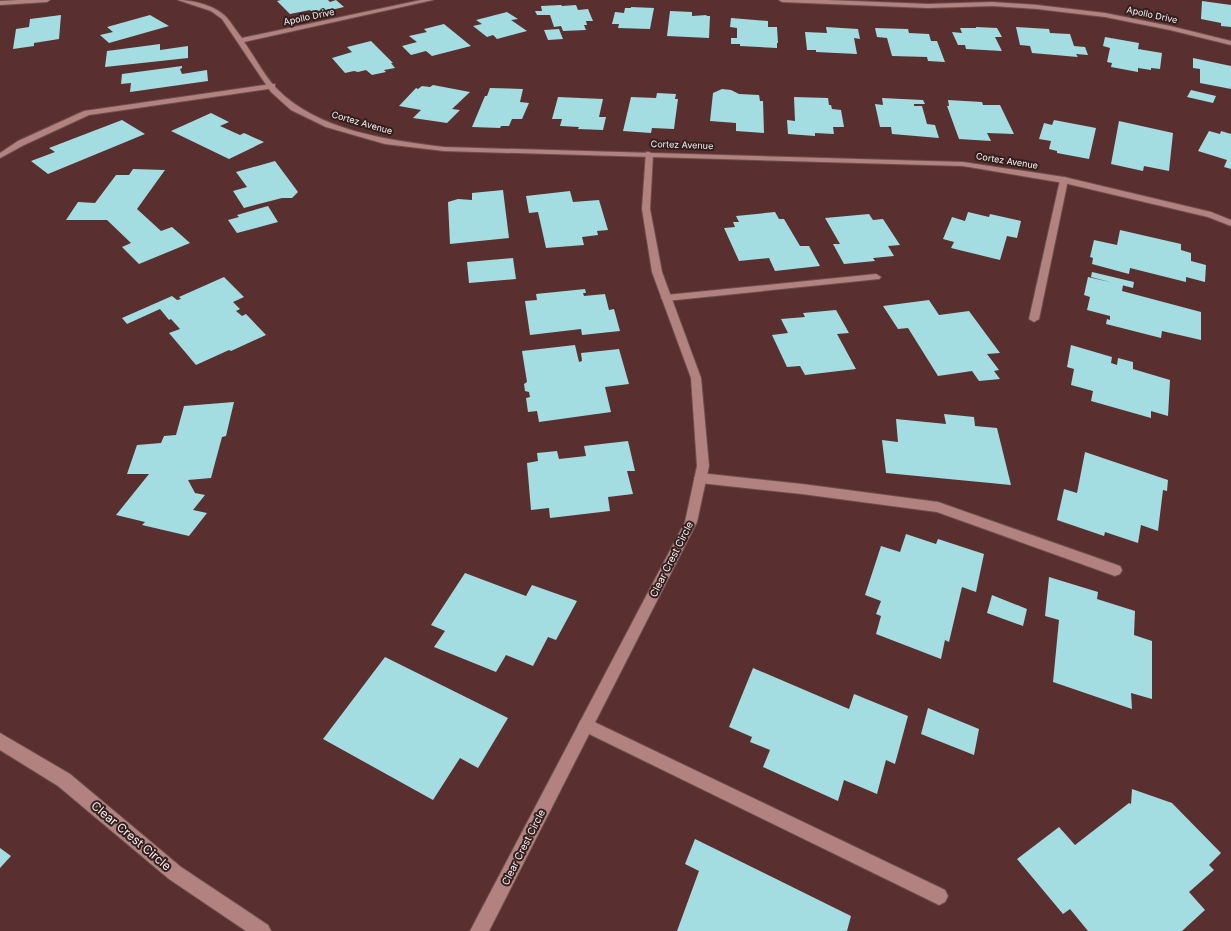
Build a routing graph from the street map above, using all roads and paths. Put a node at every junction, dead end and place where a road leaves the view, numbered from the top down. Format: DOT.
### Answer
graph roads {
  1 [pos="47,0"];
  2 [pos="181,0"];
  3 [pos="430,0"];
  4 [pos="782,0"];
  5 [pos="0,3"];
  6 [pos="239,41"];
  7 [pos="1231,43"];
  8 [pos="272,86"];
  9 [pos="649,154"];
  10 [pos="0,156"];
  11 [pos="1064,180"];
  12 [pos="1231,224"];
  13 [pos="876,277"];
  14 [pos="666,298"];
  15 [pos="1034,319"];
  16 [pos="700,478"];
  17 [pos="1115,570"];
  18 [pos="586,725"];
  19 [pos="0,741"];
  20 [pos="939,896"];
  21 [pos="262,931"];
  22 [pos="479,931"];
  1 -- 5 [label="street"];
  2 -- 6 [label="street, Cortez Avenue"];
  3 -- 6 [label="street, Apollo Drive"];
  4 -- 7 [label="street, Apollo Drive"];
  6 -- 8 [label="street, Cortez Avenue"];
  8 -- 9 [label="street, Cortez Avenue"];
  8 -- 10 [label="street"];
  9 -- 11 [label="street, Cortez Avenue"];
  9 -- 14 [label="street, Clear Crest Circle"];
  11 -- 12 [label="street, Cortez Avenue"];
  11 -- 15 [label="street"];
  13 -- 14 [label="street"];
  14 -- 16 [label="street, Clear Crest Circle"];
  16 -- 17 [label="street"];
  16 -- 18 [label="street, Clear Crest Circle"];
  18 -- 20 [label="street"];
  18 -- 22 [label="street, Clear Crest Circle"];
  19 -- 21 [label="street, Clear Crest Circle"];
}
